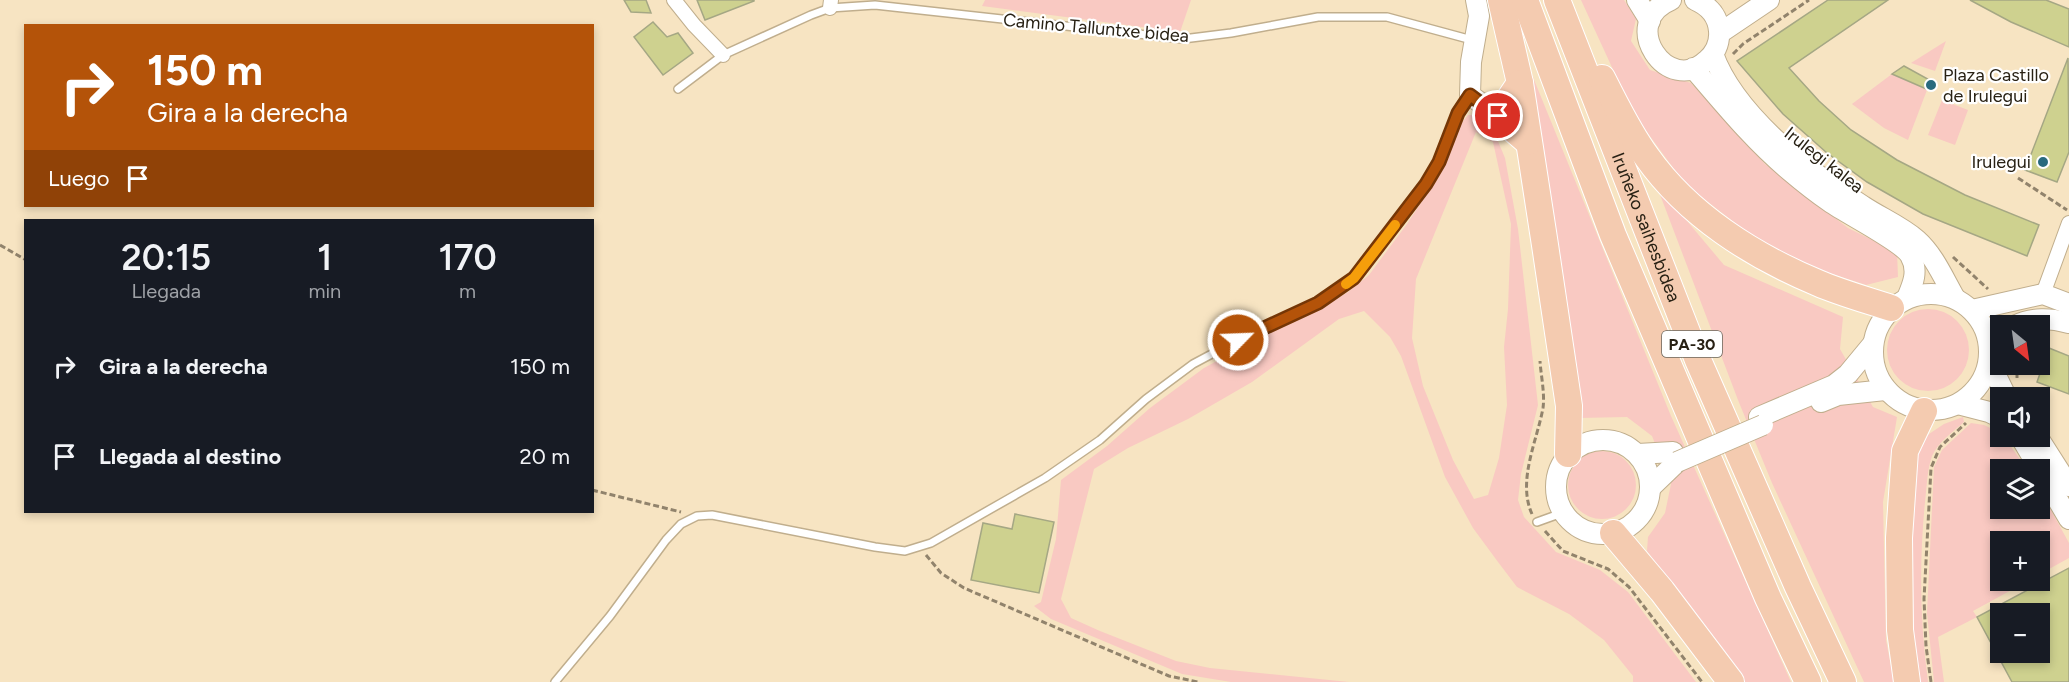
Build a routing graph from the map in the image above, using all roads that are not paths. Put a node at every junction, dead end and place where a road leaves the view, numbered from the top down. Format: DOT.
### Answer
graph roads {
  1 [pos="674,0"];
  2 [pos="1476,0"];
  3 [pos="1501,0"];
  4 [pos="1525,0"];
  5 [pos="1557,0"];
  6 [pos="1569,0"];
  7 [pos="1636,0"];
  8 [pos="1668,0"];
  9 [pos="1695,0"];
  10 [pos="1769,0"];
  11 [pos="830,4"];
  12 [pos="1650,21"];
  13 [pos="1720,33"];
  14 [pos="1475,41"];
  15 [pos="723,55"];
  16 [pos="1722,58"];
  17 [pos="1693,69"];
  18 [pos="1520,83"];
  19 [pos="678,89"];
  20 [pos="1470,95"];
  21 [pos="1498,116"];
  22 [pos="1528,142"];
  23 [pos="2069,223"];
  24 [pos="2043,294"];
  25 [pos="1955,298"];
  26 [pos="1899,303"];
  27 [pos="2069,304"];
  28 [pos="1972,310"];
  29 [pos="2050,318"];
  30 [pos="2069,323"];
  31 [pos="1990,341"];
  32 [pos="1872,345"];
  33 [pos="1990,358"];
  34 [pos="1885,390"];
  35 [pos="1958,404"];
  36 [pos="1924,411"];
  37 [pos="1990,412"];
  38 [pos="1761,421"];
  39 [pos="2026,447"];
  40 [pos="2044,447"];
  41 [pos="1568,453"];
  42 [pos="1638,454"];
  43 [pos="1675,457"];
  44 [pos="1651,486"];
  45 [pos="2069,486"];
  46 [pos="1562,513"];
  47 [pos="2069,519"];
  48 [pos="1537,522"];
  49 [pos="1613,534"];
  50 [pos="555,682"];
  51 [pos="1731,682"];
  52 [pos="1808,682"];
  53 [pos="1843,682"];
  54 [pos="1907,682"];
  1 -- 15 [label="street"];
  2 -- 14 [label="street"];
  3 -- 18 [label="highway"];
  4 -- 52 [label="highway, Iruñeko saihesbidea / PA-30"];
  5 -- 53 [label="highway, Iruñeko saihesbidea / PA-30"];
  6 -- 26 [label="highway"];
  7 -- 12 [label="street"];
  8 -- 12 [label="street"];
  9 -- 13 [label="street"];
  10 -- 13 [label="street"];
  11 -- 14 [label="lane, Camino Talluntxe bidea"];
  11 -- 15 [label="lane, Camino Talluntxe bidea"];
  12 -- 17 [label="street"];
  13 -- 16 [label="street"];
  14 -- 20 [label="street"];
  15 -- 19 [label="lane, Camino Talluntxe bidea"];
  16 -- 17 [label="street"];
  16 -- 25 [label="street, Irulegi kalea"];
  17 -- 26 [label="street, Irulegi kalea"];
  18 -- 21 [label="highway"];
  18 -- 22 [label="highway"];
  20 -- 21 [label="street"];
  20 -- 50 [label="lane"];
  21 -- 22 [label="highway"];
  22 -- 41 [label="highway"];
  23 -- 24 [label="street"];
  24 -- 27 [label="street"];
  24 -- 28 [label="street"];
  25 -- 26 [label="street"];
  25 -- 28 [label="street"];
  26 -- 32 [label="street"];
  28 -- 31 [label="street"];
  29 -- 30 [label="street"];
  32 -- 34 [label="street"];
  32 -- 38 [label="street"];
  33 -- 35 [label="street"];
  34 -- 36 [label="street"];
  34 -- 38 [label="street"];
  35 -- 36 [label="street"];
  35 -- 37 [label="street"];
  36 -- 54 [label="highway"];
  38 -- 43 [label="street"];
  39 -- 47 [label="street"];
  40 -- 45 [label="street"];
  41 -- 42 [label="street"];
  41 -- 46 [label="street"];
  42 -- 43 [label="street"];
  42 -- 44 [label="street"];
  43 -- 44 [label="street"];
  44 -- 49 [label="street"];
  46 -- 48 [label="lane"];
  46 -- 49 [label="street"];
  49 -- 51 [label="highway"];
}
